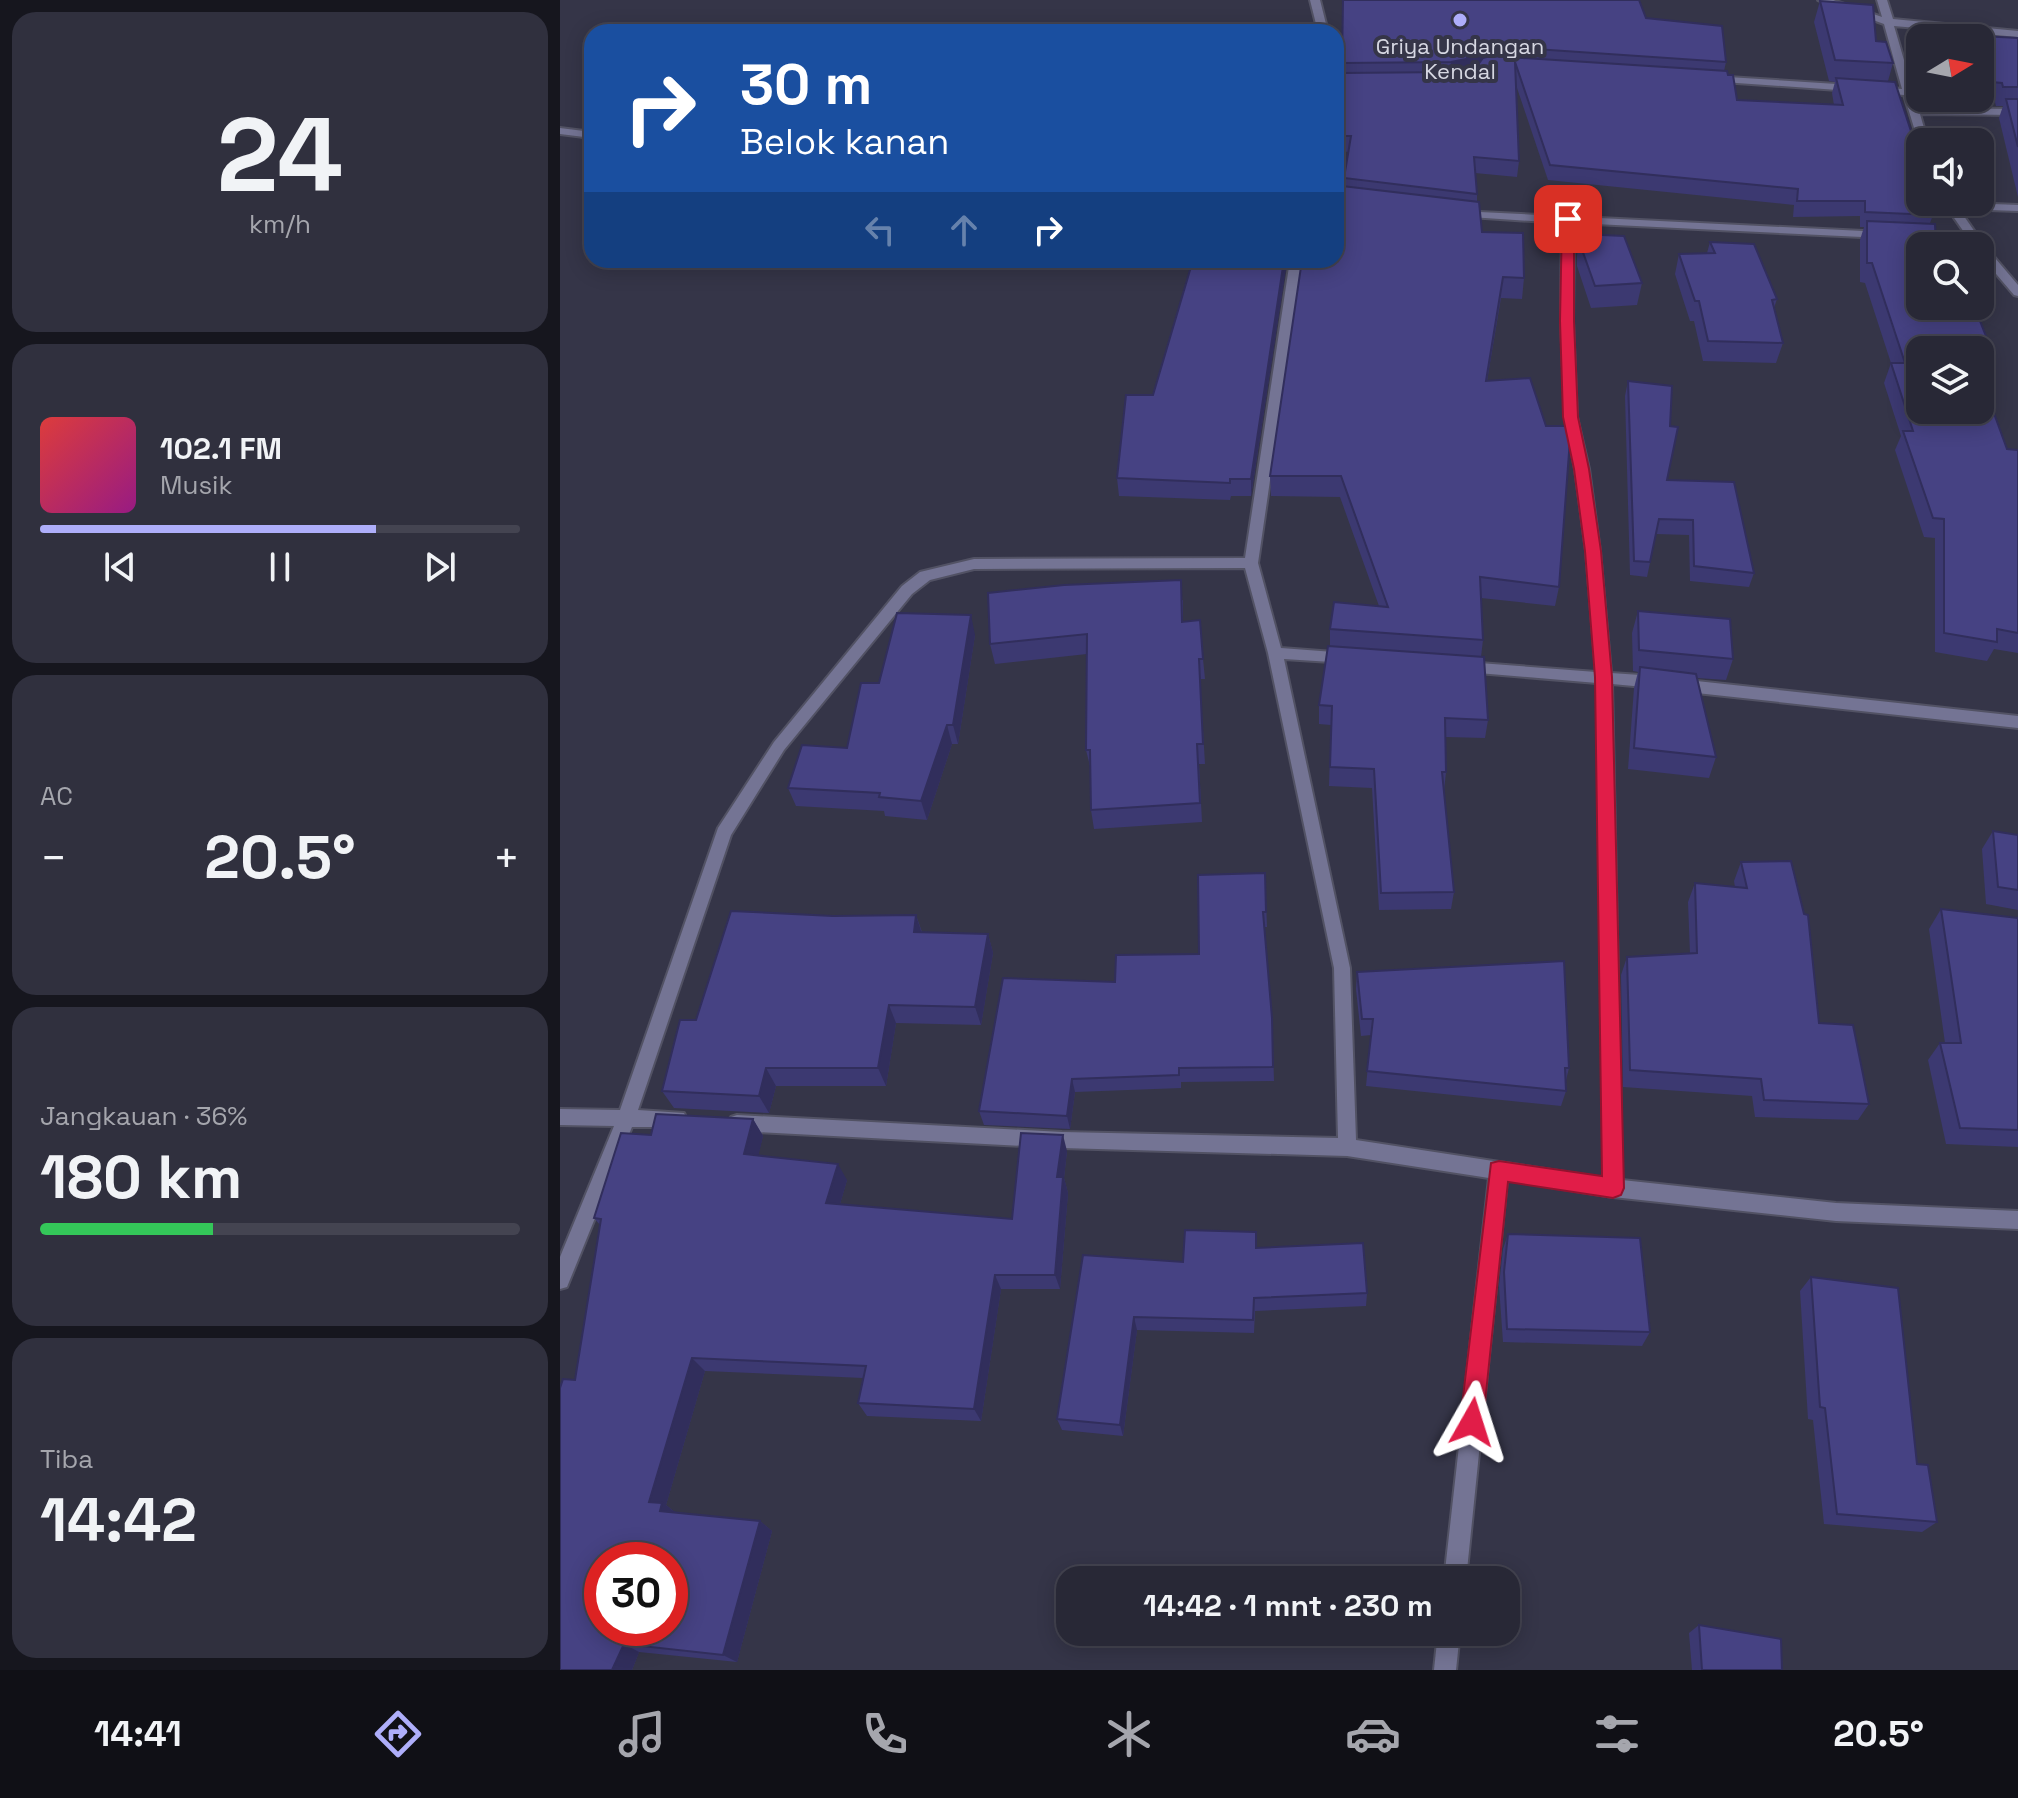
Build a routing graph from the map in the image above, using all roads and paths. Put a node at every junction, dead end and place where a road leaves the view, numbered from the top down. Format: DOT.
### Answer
graph roads {
  1 [pos="1315,0"];
  2 [pos="1823,0"];
  3 [pos="1882,0"];
  4 [pos="1888,22"];
  5 [pos="1321,24"];
  6 [pos="2018,34"];
  7 [pos="1702,79"];
  8 [pos="1906,88"];
  9 [pos="1906,92"];
  10 [pos="1994,112"];
  11 [pos="2018,112"];
  12 [pos="560,131"];
  13 [pos="584,134"];
  14 [pos="1994,206"];
  15 [pos="2018,208"];
  16 [pos="1446,213"];
  17 [pos="1568,219"];
  18 [pos="1906,240"];
  19 [pos="1994,264"];
  20 [pos="1295,268"];
  21 [pos="2018,292"];
  22 [pos="1251,563"];
  23 [pos="1275,653"];
  24 [pos="1369,660"];
  25 [pos="1447,666"];
  26 [pos="1604,677"];
  27 [pos="2018,722"];
  28 [pos="560,1117"];
  29 [pos="627,1117"];
  30 [pos="1347,1147"];
  31 [pos="1499,1170"];
  32 [pos="1613,1188"];
  33 [pos="2018,1220"];
  34 [pos="560,1280"];
  35 [pos="1457,1566"];
  36 [pos="1448,1646"];
  37 [pos="1445,1670"];
  1 -- 5 [label="street"];
  2 -- 4 [label="street"];
  3 -- 4 [label="street"];
  4 -- 6 [label="street"];
  4 -- 8 [label="street"];
  7 -- 9 [label="street"];
  10 -- 11 [label="street"];
  12 -- 13 [label="street"];
  14 -- 15 [label="street"];
  16 -- 17 [label="street"];
  17 -- 18 [label="street"];
  17 -- 26 [label="street"];
  19 -- 21 [label="street"];
  20 -- 22 [label="street"];
  22 -- 23 [label="street"];
  22 -- 29 [label="street"];
  23 -- 24 [label="street"];
  23 -- 30 [label="street"];
  25 -- 26 [label="street"];
  26 -- 27 [label="street"];
  26 -- 32 [label="street"];
  28 -- 29 [label="street"];
  29 -- 30 [label="street"];
  29 -- 34 [label="street"];
  30 -- 31 [label="street"];
  31 -- 32 [label="street"];
  31 -- 35 [label="street"];
  32 -- 33 [label="street"];
  36 -- 37 [label="street"];
}
